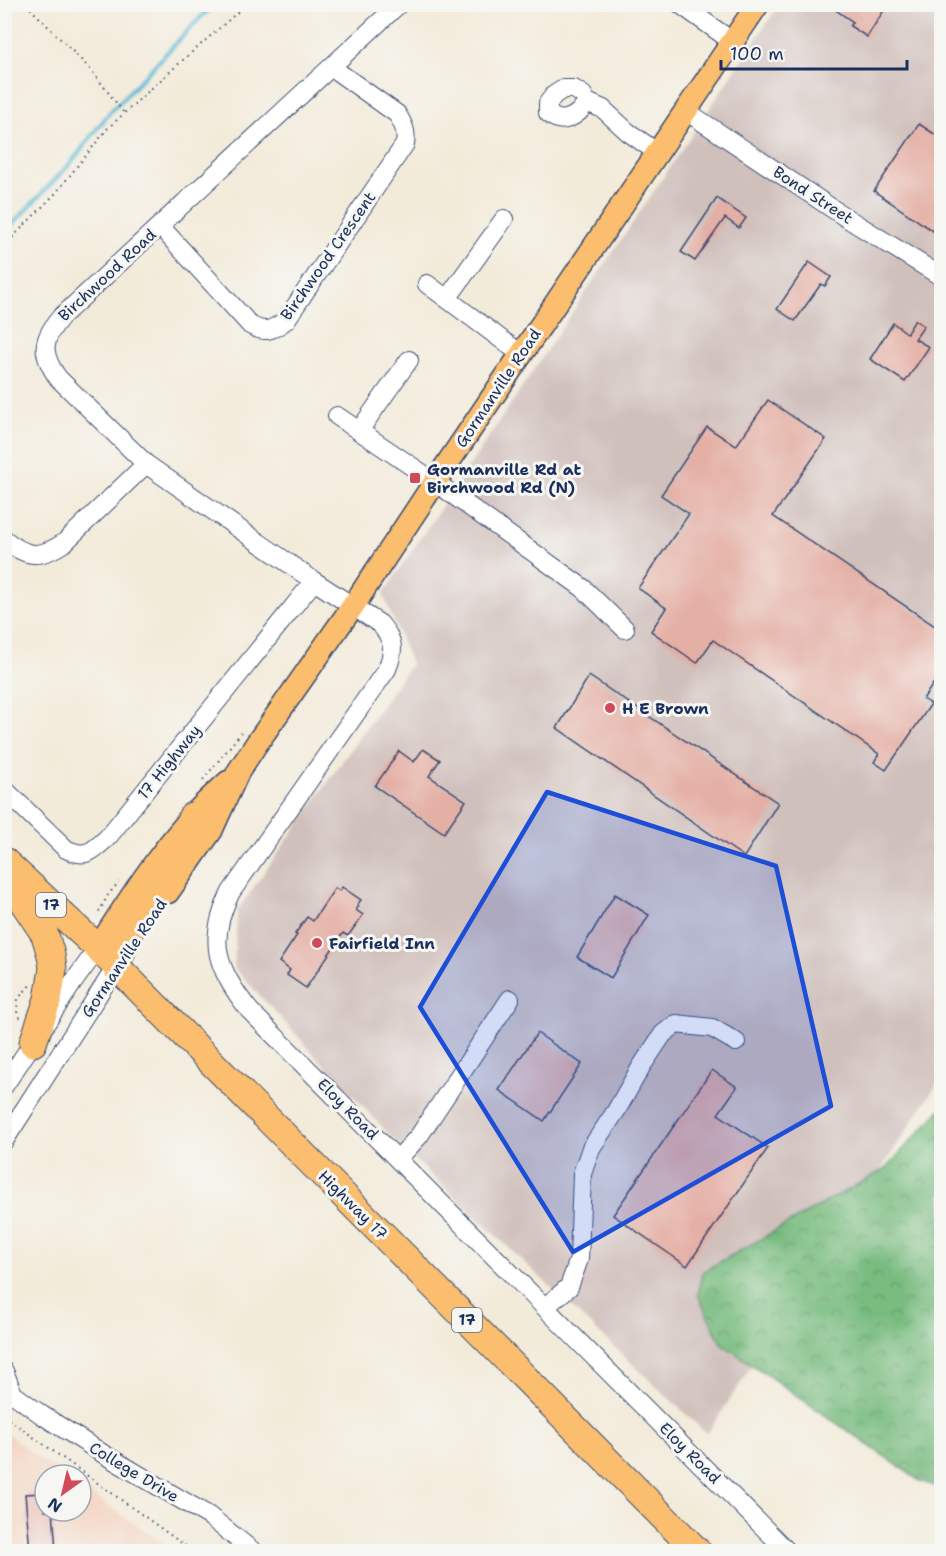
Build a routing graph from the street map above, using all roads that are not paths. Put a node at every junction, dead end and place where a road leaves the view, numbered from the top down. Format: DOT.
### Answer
graph roads {
  1 [pos="399,4"];
  2 [pos="680,4"];
  3 [pos="758,4"];
  4 [pos="733,42"];
  5 [pos="331,67"];
  6 [pos="587,102"];
  7 [pos="686,111"];
  8 [pos="658,153"];
  9 [pos="504,219"];
  10 [pos="160,226"];
  11 [pos="942,278"];
  12 [pos="427,284"];
  13 [pos="447,299"];
  14 [pos="521,354"];
  15 [pos="409,360"];
  16 [pos="337,416"];
  17 [pos="359,431"];
  18 [pos="146,464"];
  19 [pos="435,482"];
  20 [pos="4,539"];
  21 [pos="314,581"];
  22 [pos="353,606"];
  23 [pos="625,629"];
  24 [pos="238,772"];
  25 [pos="4,789"];
  26 [pos="192,816"];
  27 [pos="4,861"];
  28 [pos="4,875"];
  29 [pos="98,948"];
  30 [pos="116,968"];
  31 [pos="510,999"];
  32 [pos="736,1042"];
  33 [pos="33,1043"];
  34 [pos="4,1086"];
  35 [pos="4,1141"];
  36 [pos="398,1159"];
  37 [pos="545,1307"];
  38 [pos="4,1371"];
  39 [pos="7,1389"];
  40 [pos="254,1551"];
  41 [pos="698,1551"];
  42 [pos="788,1551"];
  1 -- 5 [label="street, Birchwood Road"];
  2 -- 4 [label="street"];
  3 -- 4 [label="main road, Gormanville Road"];
  4 -- 7 [label="main road, Gormanville Road"];
  5 -- 10 [label="street, Birchwood Road"];
  5 -- 10 [label="street, Birchwood Crescent"];
  6 -- 8 [label="street"];
  7 -- 8 [label="main road, Gormanville Road"];
  7 -- 11 [label="street, Bond Street"];
  8 -- 14 [label="main road, Gormanville Road"];
  9 -- 13 [label="street"];
  10 -- 18 [label="street, Birchwood Road"];
  12 -- 13 [label="street"];
  13 -- 14 [label="street"];
  14 -- 19 [label="main road, Gormanville Road"];
  15 -- 17 [label="street"];
  16 -- 17 [label="street"];
  17 -- 19 [label="street"];
  18 -- 20 [label="street"];
  18 -- 21 [label="street, Birchwood Road"];
  19 -- 22 [label="main road, Gormanville Road"];
  19 -- 23 [label="street"];
  21 -- 22 [label="street, Birchwood Road"];
  21 -- 25 [label="street, 17 Highway"];
  22 -- 24 [label="main road, Gormanville Road"];
  22 -- 36 [label="street, Eloy Road"];
  24 -- 26 [label="main road, Gormanville Road"];
  24 -- 30 [label="main road, Gormanville Road"];
  26 -- 29 [label="main road, Gormanville Road"];
  26 -- 30 [label="highway"];
  27 -- 29 [label="highway, Highway 17 / 17"];
  28 -- 33 [label="highway"];
  29 -- 30 [label="highway, Highway 17 / 17"];
  29 -- 33 [label="street, Gormanville Road"];
  30 -- 35 [label="street, Gormanville Road"];
  30 -- 41 [label="highway, Highway 17 / 17"];
  31 -- 36 [label="street"];
  32 -- 37 [label="street"];
  33 -- 34 [label="street, Gormanville Road"];
  36 -- 37 [label="street, Eloy Road"];
  37 -- 42 [label="street, Eloy Road"];
  38 -- 39 [label="street"];
  39 -- 40 [label="street, College Drive"];
}
